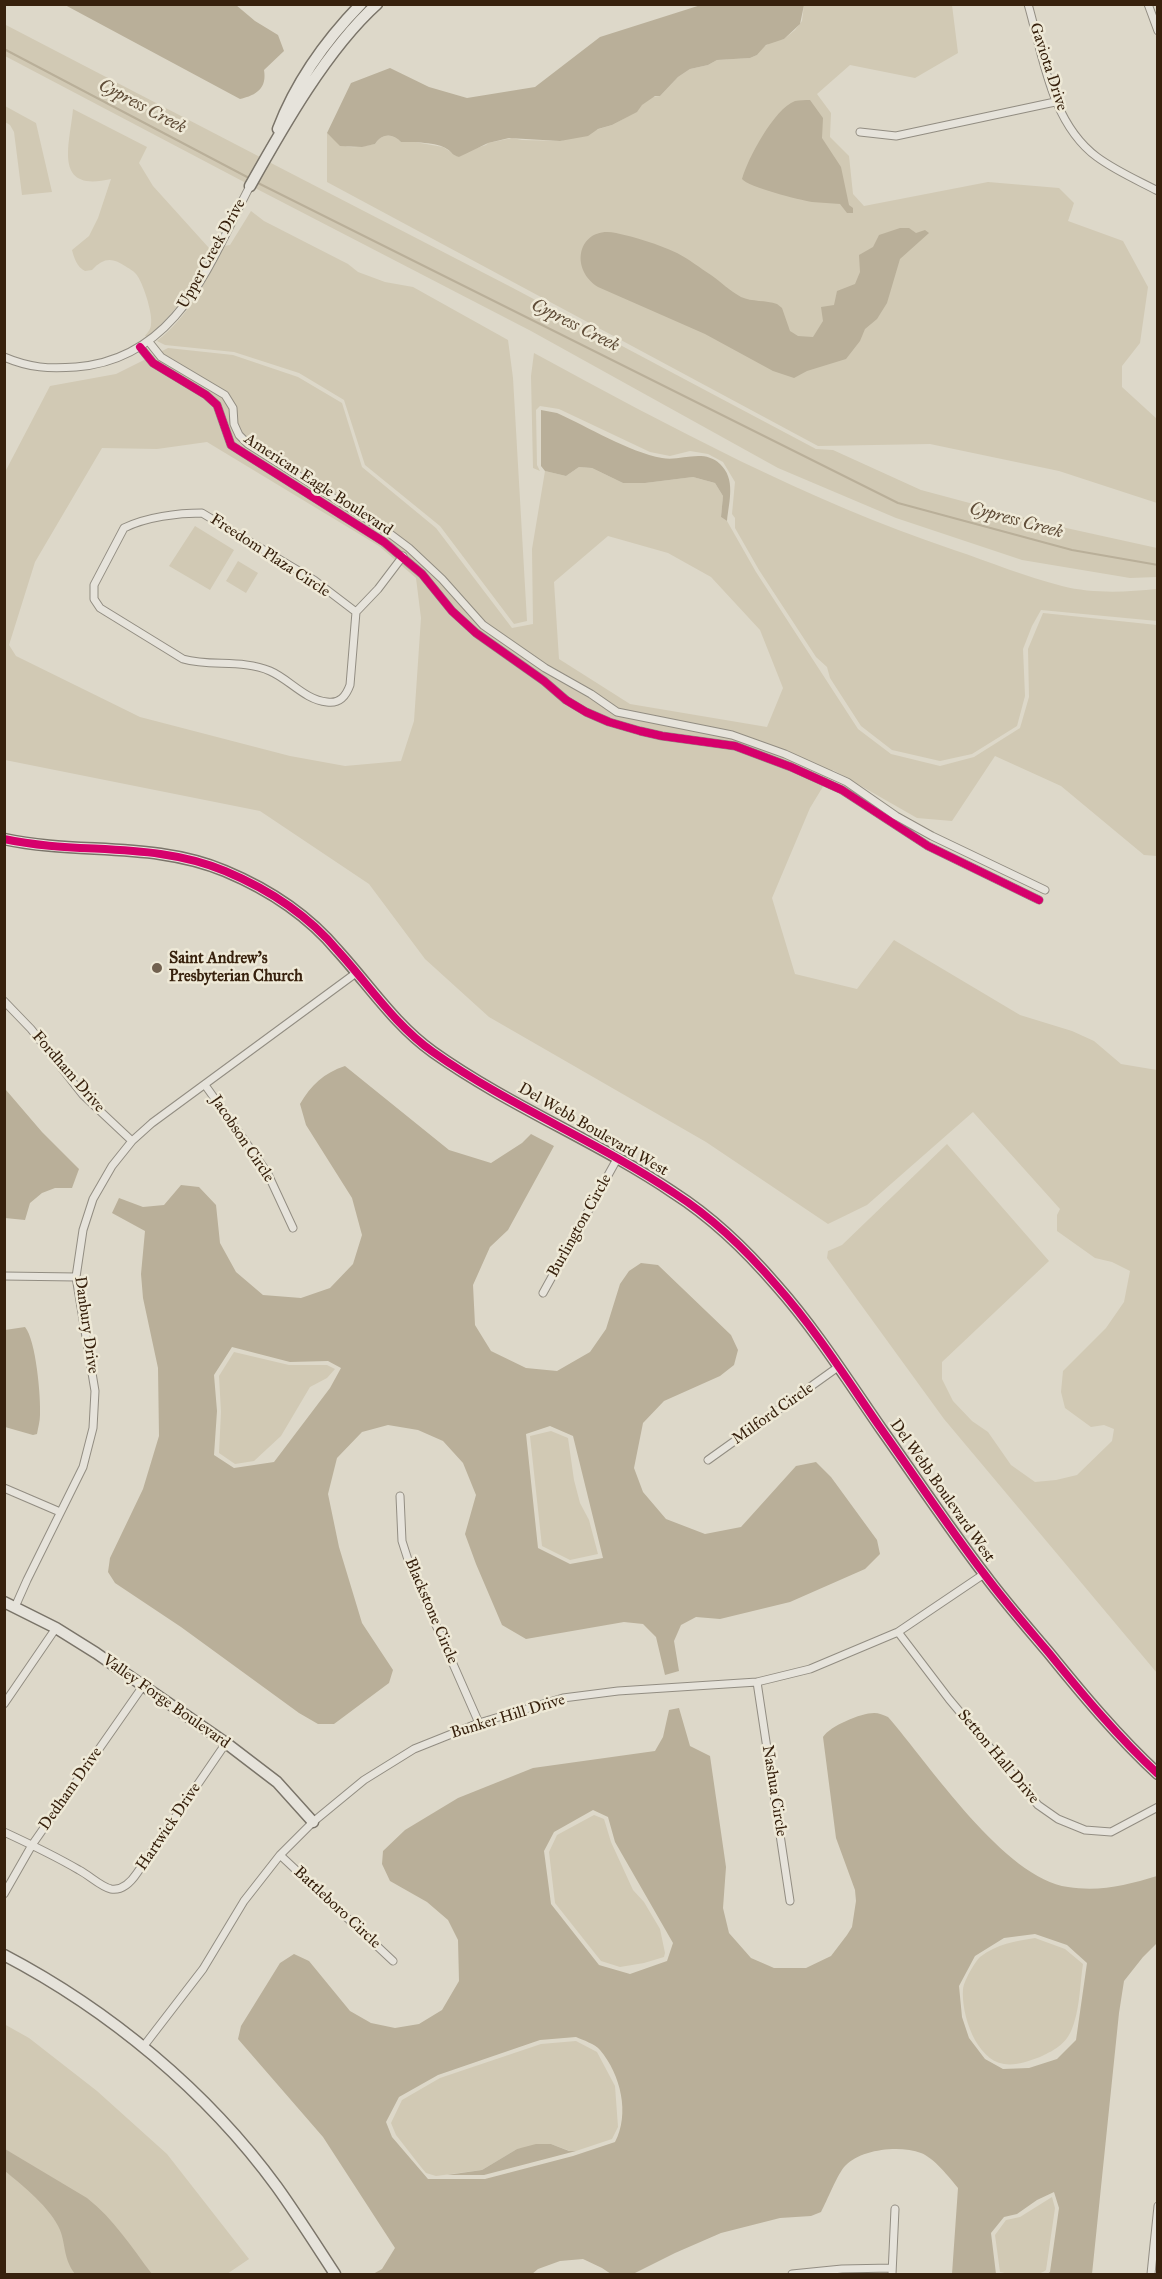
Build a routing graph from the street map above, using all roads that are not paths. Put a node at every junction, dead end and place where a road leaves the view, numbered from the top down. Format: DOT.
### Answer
graph roads {
  1 [pos="362,4"];
  2 [pos="377,4"];
  3 [pos="1028,4"];
  4 [pos="1148,4"];
  5 [pos="1158,31"];
  6 [pos="1055,102"];
  7 [pos="860,132"];
  8 [pos="269,152"];
  9 [pos="250,186"];
  10 [pos="1158,191"];
  11 [pos="149,342"];
  12 [pos="140,347"];
  13 [pos="4,357"];
  14 [pos="409,548"];
  15 [pos="402,557"];
  16 [pos="356,612"];
  17 [pos="4,839"];
  18 [pos="1028,882"];
  19 [pos="1045,890"];
  20 [pos="1023,892"];
  21 [pos="1039,900"];
  22 [pos="356,973"];
  23 [pos="5,1003"];
  24 [pos="205,1085"];
  25 [pos="132,1141"];
  26 [pos="617,1159"];
  27 [pos="293,1228"];
  28 [pos="4,1276"];
  29 [pos="76,1277"];
  30 [pos="543,1293"];
  31 [pos="838,1367"];
  32 [pos="708,1460"];
  33 [pos="4,1488"];
  34 [pos="400,1496"];
  35 [pos="60,1512"];
  36 [pos="984,1574"];
  37 [pos="4,1602"];
  38 [pos="15,1607"];
  39 [pos="56,1629"];
  40 [pos="898,1632"];
  41 [pos="757,1682"];
  42 [pos="143,1686"];
  43 [pos="4,1704"];
  44 [pos="479,1723"];
  45 [pos="226,1743"];
  46 [pos="1158,1774"];
  47 [pos="1158,1807"];
  48 [pos="313,1822"];
  49 [pos="4,1832"];
  50 [pos="32,1845"];
  51 [pos="280,1855"];
  52 [pos="4,1894"];
  53 [pos="790,1901"];
  54 [pos="4,1954"];
  55 [pos="393,1961"];
  56 [pos="143,2047"];
  57 [pos="1158,2206"];
  58 [pos="895,2209"];
  59 [pos="892,2271"];
  60 [pos="333,2274"];
  61 [pos="792,2274"];
  62 [pos="1151,2274"];
  1 -- 8 [label="street, Upper Creek Drive"];
  2 -- 8 [label="street, Upper Creek Drive"];
  3 -- 6 [label="street, Gaviota Drive"];
  4 -- 5 [label="street"];
  6 -- 7 [label="street"];
  6 -- 10 [label="street, Gaviota Drive"];
  8 -- 9 [label="street, Upper Creek Drive"];
  9 -- 11 [label="street, Upper Creek Drive"];
  11 -- 12 [label="street, Upper Creek Drive"];
  11 -- 14 [label="street, American Eagle Boulevard"];
  12 -- 13 [label="street, Upper Creek Drive"];
  12 -- 15 [label="street, American Eagle Boulevard"];
  14 -- 15 [label="street"];
  14 -- 18 [label="street, American Eagle Boulevard"];
  15 -- 16 [label="street"];
  15 -- 20 [label="street, American Eagle Boulevard"];
  16 -- 16 [label="street, Freedom Plaza Circle"];
  17 -- 22 [label="street, Del Webb Boulevard West"];
  18 -- 19 [label="street, American Eagle Boulevard"];
  18 -- 20 [label="street"];
  20 -- 21 [label="street, American Eagle Boulevard"];
  22 -- 24 [label="street, Danbury Drive"];
  22 -- 26 [label="street, Del Webb Boulevard West"];
  23 -- 25 [label="street, Fordham Drive"];
  24 -- 25 [label="street, Danbury Drive"];
  24 -- 27 [label="street, Jacobson Circle"];
  25 -- 29 [label="street, Danbury Drive"];
  26 -- 30 [label="street, Burlington Circle"];
  26 -- 31 [label="street, Del Webb Boulevard West"];
  28 -- 29 [label="street"];
  29 -- 35 [label="street, Danbury Drive"];
  31 -- 32 [label="street, Milford Circle"];
  31 -- 36 [label="street, Del Webb Boulevard West"];
  33 -- 35 [label="street"];
  34 -- 44 [label="street, Blackstone Circle"];
  35 -- 38 [label="street, Danbury Drive"];
  36 -- 40 [label="street, Bunker Hill Drive"];
  36 -- 46 [label="street, Del Webb Boulevard West"];
  37 -- 38 [label="street, Valley Forge Boulevard"];
  38 -- 39 [label="street, Valley Forge Boulevard"];
  39 -- 42 [label="street, Valley Forge Boulevard"];
  39 -- 43 [label="street"];
  40 -- 41 [label="street, Bunker Hill Drive"];
  40 -- 47 [label="street, Setton Hall Drive"];
  41 -- 44 [label="street, Bunker Hill Drive"];
  41 -- 53 [label="street, Nashua Circle"];
  42 -- 45 [label="street, Valley Forge Boulevard"];
  42 -- 50 [label="street, Dedham Drive"];
  44 -- 48 [label="street, Bunker Hill Drive"];
  45 -- 48 [label="street, Valley Forge Boulevard"];
  45 -- 50 [label="street, Hartwick Drive"];
  48 -- 51 [label="street, Bunker Hill Drive"];
  49 -- 50 [label="street, Hartwick Drive"];
  50 -- 52 [label="street, Dedham Drive"];
  51 -- 55 [label="street, Battleboro Circle"];
  51 -- 56 [label="street, Bunker Hill Drive"];
  54 -- 56 [label="street"];
  56 -- 60 [label="street"];
  57 -- 62 [label="street"];
  58 -- 59 [label="street"];
  59 -- 61 [label="street"];
}
